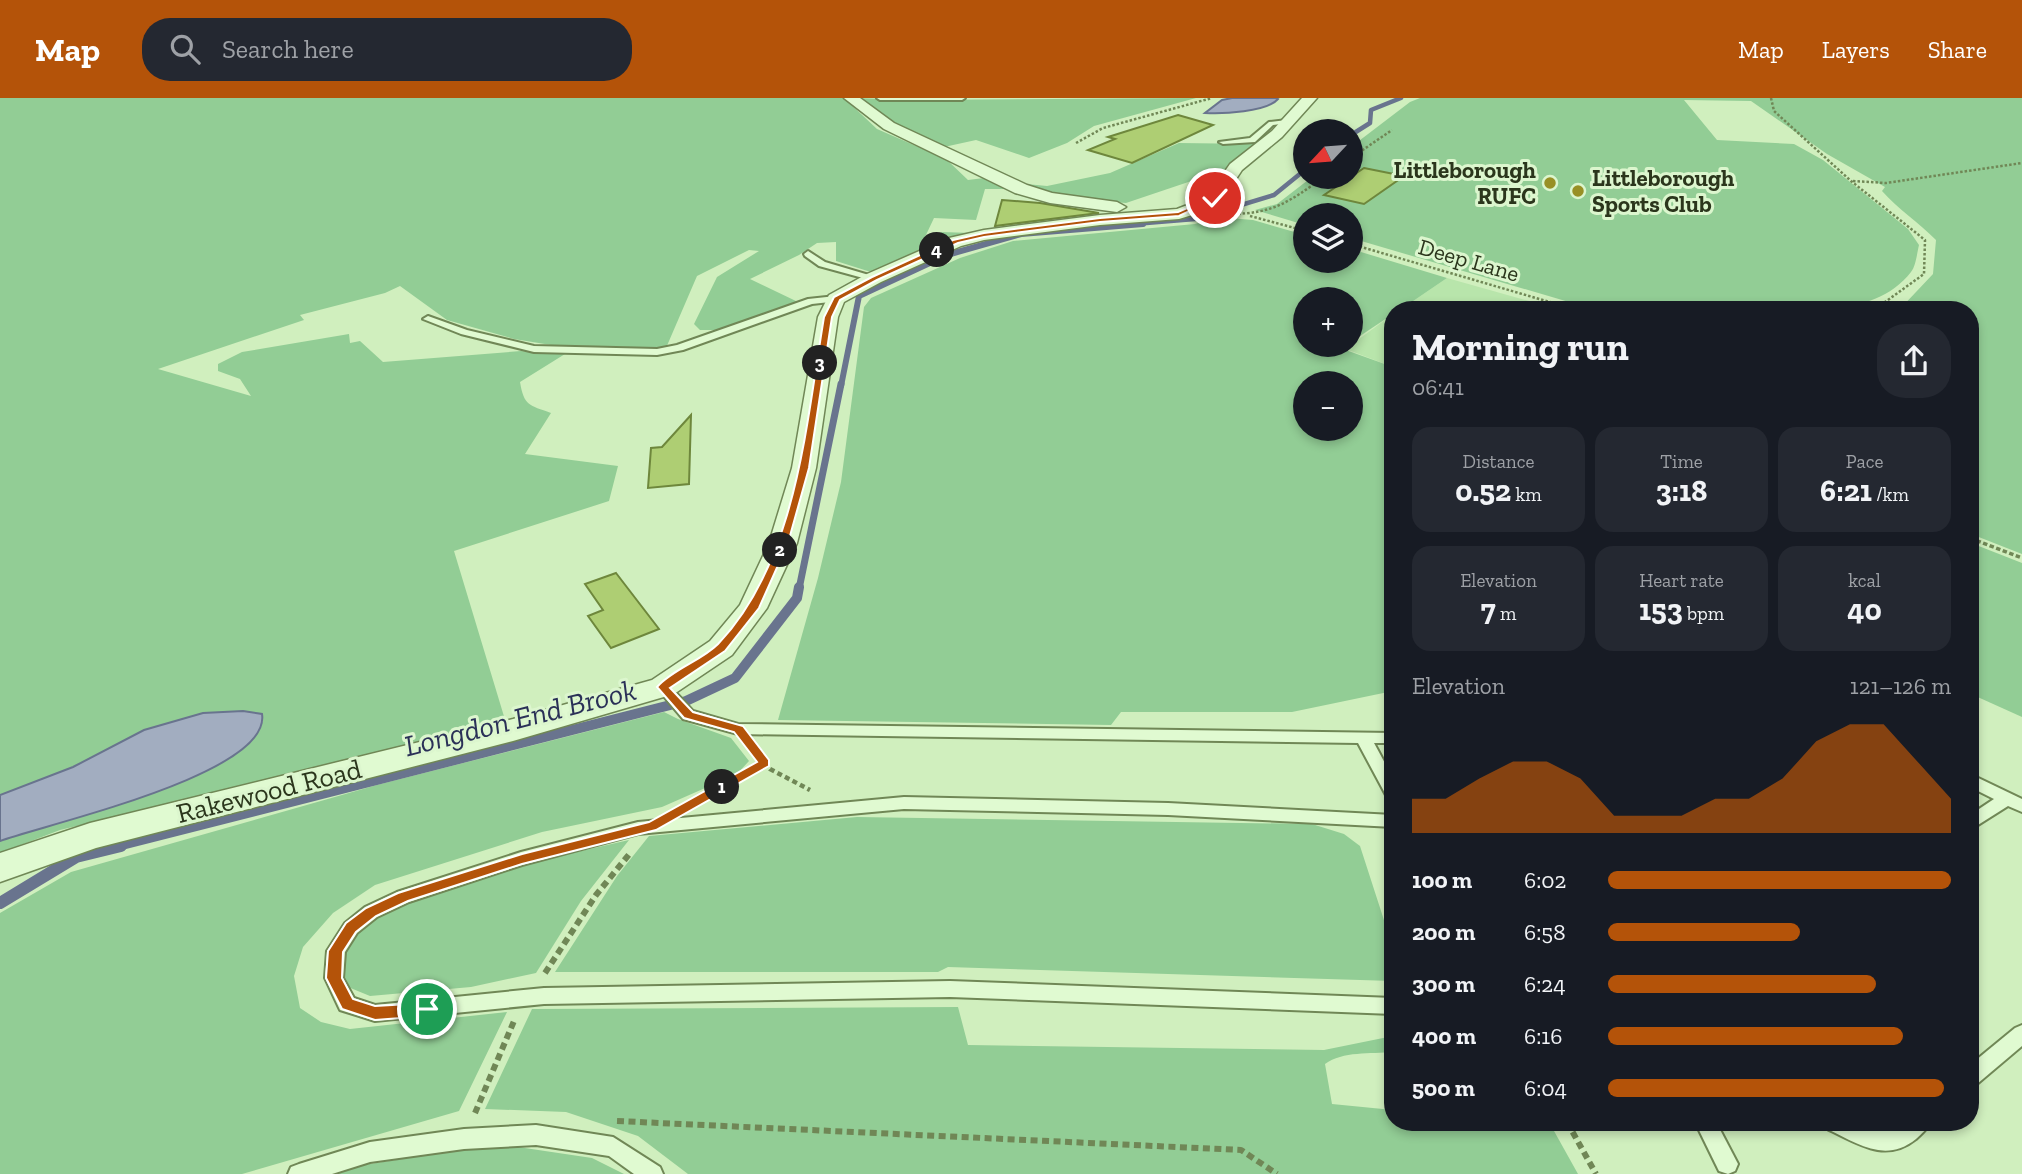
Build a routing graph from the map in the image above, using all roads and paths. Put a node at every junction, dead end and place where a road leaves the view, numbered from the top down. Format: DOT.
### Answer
graph roads {
  1 [pos="851,98"];
  2 [pos="880,98"];
  3 [pos="962,98"];
  4 [pos="1212,98"];
  5 [pos="1310,98"];
  6 [pos="1771,98"];
  7 [pos="1287,122"];
  8 [pos="1392,130"];
  9 [pos="1223,142"];
  10 [pos="1076,143"];
  11 [pos="1363,150"];
  12 [pos="2022,163"];
  13 [pos="1851,181"];
  14 [pos="1309,189"];
  15 [pos="1132,216"];
  16 [pos="1293,228"];
  17 [pos="1363,248"];
  18 [pos="808,254"];
  19 [pos="874,278"];
  20 [pos="836,299"];
  21 [pos="1546,301"];
  22 [pos="1886,301"];
  23 [pos="428,319"];
  24 [pos="1979,541"];
  25 [pos="2022,558"];
  26 [pos="667,692"];
  27 [pos="738,729"];
  28 [pos="1363,737"];
  29 [pos="1384,737"];
  30 [pos="765,763"];
  31 [pos="1384,776"];
  32 [pos="1979,785"];
  33 [pos="2006,799"];
  34 [pos="697,802"];
  35 [pos="2022,806"];
  36 [pos="840,809"];
  37 [pos="1979,818"];
  38 [pos="1384,821"];
  39 [pos="651,827"];
  40 [pos="0,869"];
  41 [pos="544,974"];
  42 [pos="1384,1006"];
  43 [pos="522,1009"];
  44 [pos="2022,1034"];
  45 [pos="1979,1070"];
  46 [pos="606,1120"];
  47 [pos="1572,1131"];
  48 [pos="1710,1131"];
  49 [pos="1855,1131"];
  50 [pos="1909,1131"];
  51 [pos="464,1139"];
  52 [pos="1727,1164"];
  53 [pos="299,1174"];
  54 [pos="652,1174"];
  55 [pos="1277,1174"];
  56 [pos="1596,1174"];
  1 -- 15 [label="street"];
  2 -- 3 [label="lane"];
  4 -- 10 [label="path"];
  5 -- 7 [label="street"];
  6 -- 13 [label="path"];
  7 -- 9 [label="lane"];
  7 -- 15 [label="street"];
  8 -- 11 [label="path"];
  12 -- 13 [label="path"];
  13 -- 22 [label="path"];
  14 -- 16 [label="path"];
  15 -- 19 [label="street"];
  17 -- 21 [label="path, Deep Lane"];
  18 -- 19 [label="lane"];
  19 -- 20 [label="street"];
  20 -- 23 [label="lane"];
  20 -- 26 [label="street, Rakewood Road"];
  24 -- 25 [label="path"];
  26 -- 27 [label="lane"];
  26 -- 40 [label="street, Rakewood Road"];
  27 -- 28 [label="lane"];
  27 -- 30 [label="path"];
  28 -- 29 [label="lane"];
  28 -- 31 [label="lane"];
  30 -- 34 [label="path"];
  30 -- 36 [label="path"];
  32 -- 33 [label="lane"];
  33 -- 35 [label="lane"];
  33 -- 37 [label="lane"];
  36 -- 38 [label="lane"];
  36 -- 39 [label="lane"];
  39 -- 41 [label="path"];
  39 -- 42 [label="lane"];
  43 -- 51 [label="path"];
  44 -- 45 [label="lane"];
  46 -- 55 [label="path"];
  47 -- 56 [label="path"];
  48 -- 52 [label="lane"];
  49 -- 50 [label="lane"];
  51 -- 53 [label="lane"];
  51 -- 54 [label="lane"];
}
